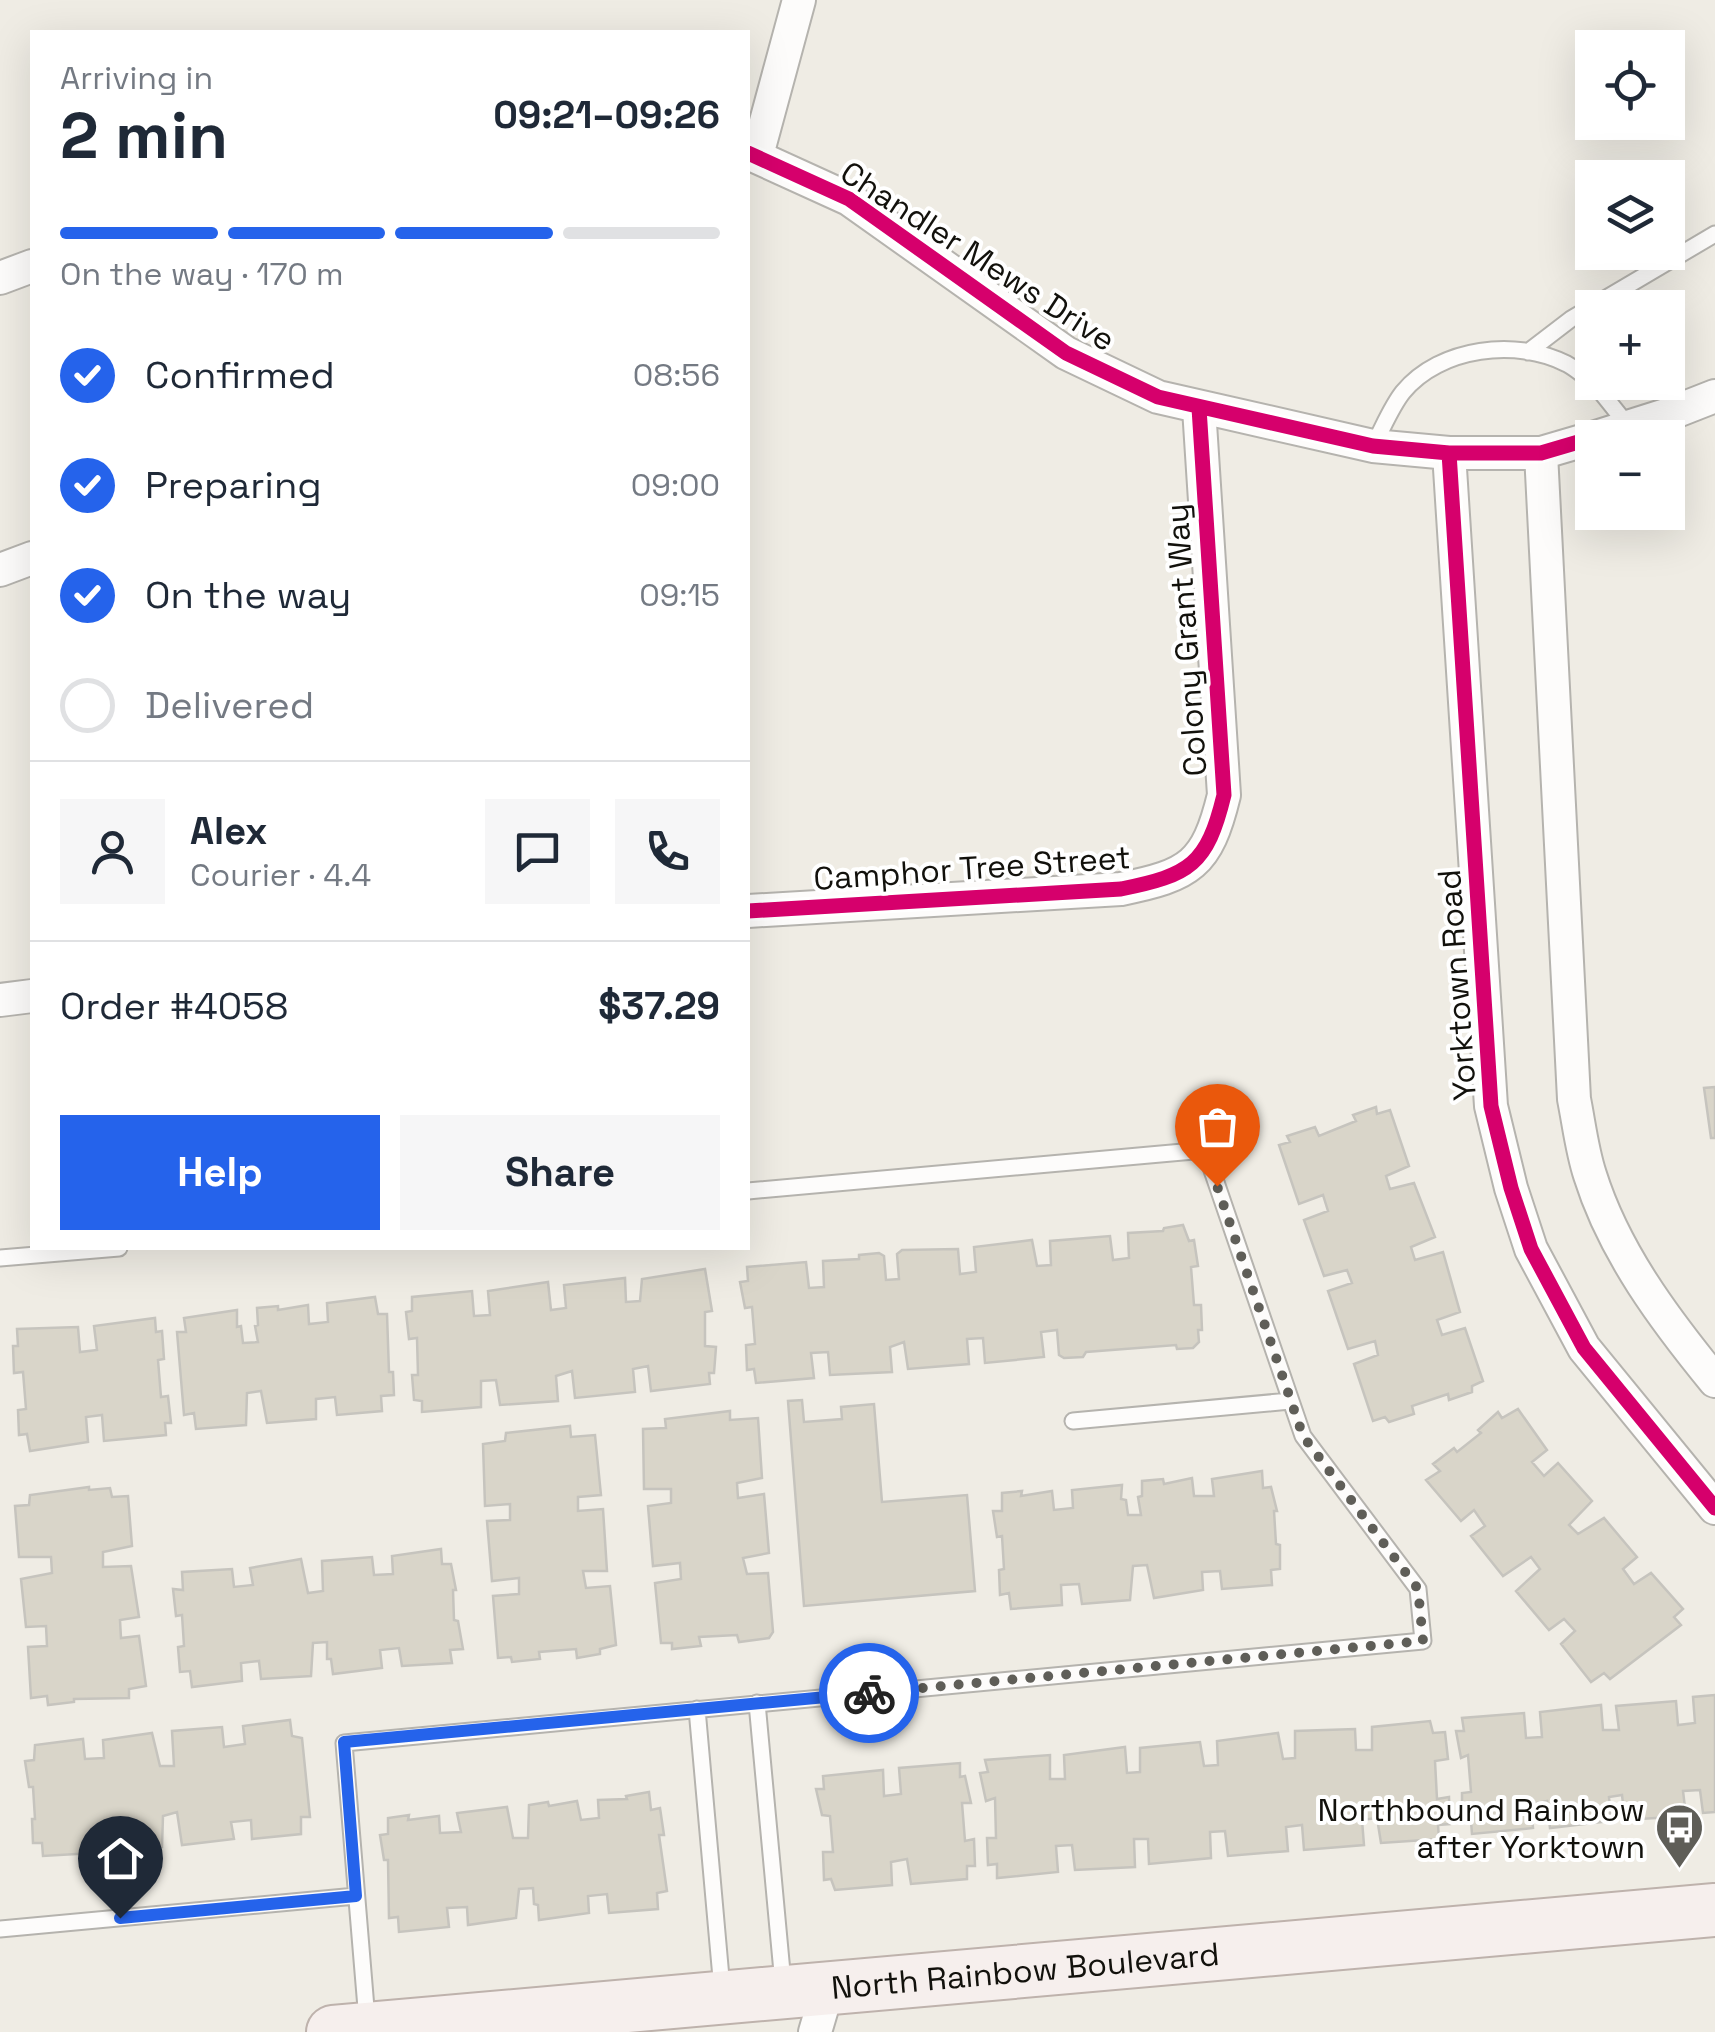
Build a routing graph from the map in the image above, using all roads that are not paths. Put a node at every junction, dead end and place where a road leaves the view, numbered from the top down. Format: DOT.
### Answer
graph roads {
  1 [pos="799,0"];
  2 [pos="752,154"];
  3 [pos="1715,234"];
  4 [pos="30,267"];
  5 [pos="0,278"];
  6 [pos="1528,352"];
  7 [pos="1575,370"];
  8 [pos="1715,396"];
  9 [pos="1608,400"];
  10 [pos="1200,408"];
  11 [pos="1624,420"];
  12 [pos="1646,420"];
  13 [pos="1575,443"];
  14 [pos="1372,446"];
  15 [pos="1449,453"];
  16 [pos="1541,453"];
  17 [pos="30,559"];
  18 [pos="0,570"];
  19 [pos="1194,863"];
  20 [pos="750,911"];
  21 [pos="30,996"];
  22 [pos="0,1000"];
  23 [pos="750,1191"];
  24 [pos="95,1250"];
  25 [pos="0,1258"];
  26 [pos="1715,1381"];
  27 [pos="1290,1400"];
  28 [pos="1073,1421"];
  29 [pos="1715,1508"];
  30 [pos="757,1704"];
  31 [pos="697,1709"];
  32 [pos="356,1896"];
  33 [pos="1715,1910"];
  34 [pos="0,1929"];
  35 [pos="809,2004"];
  36 [pos="718,2009"];
  37 [pos="350,2030"];
  1 -- 2 [label="street"];
  2 -- 10 [label="street, Chandler Mews Drive"];
  3 -- 6 [label="lane"];
  4 -- 5 [label="street"];
  6 -- 7 [label="lane"];
  6 -- 14 [label="lane"];
  8 -- 12 [label="street, Chandler Mews Drive"];
  9 -- 11 [label="lane"];
  10 -- 14 [label="street, Chandler Mews Drive"];
  10 -- 19 [label="street, Colony Grant Way"];
  13 -- 16 [label="street, Chandler Mews Drive"];
  14 -- 15 [label="street, Chandler Mews Drive"];
  15 -- 16 [label="street, Chandler Mews Drive"];
  15 -- 29 [label="street, Yorktown Road"];
  16 -- 26 [label="street"];
  17 -- 18 [label="street"];
  19 -- 20 [label="street, Camphor Tree Street"];
  21 -- 22 [label="street"];
  23 -- 27 [label="lane"];
  24 -- 25 [label="lane"];
  27 -- 28 [label="lane"];
  27 -- 30 [label="lane"];
  30 -- 31 [label="lane"];
  30 -- 35 [label="lane"];
  31 -- 32 [label="lane"];
  31 -- 36 [label="lane"];
  32 -- 34 [label="lane"];
  32 -- 37 [label="lane"];
  33 -- 35 [label="main road, North Rainbow Boulevard"];
  35 -- 36 [label="main road, North Rainbow Boulevard"];
  36 -- 37 [label="main road, North Rainbow Boulevard"];
}
